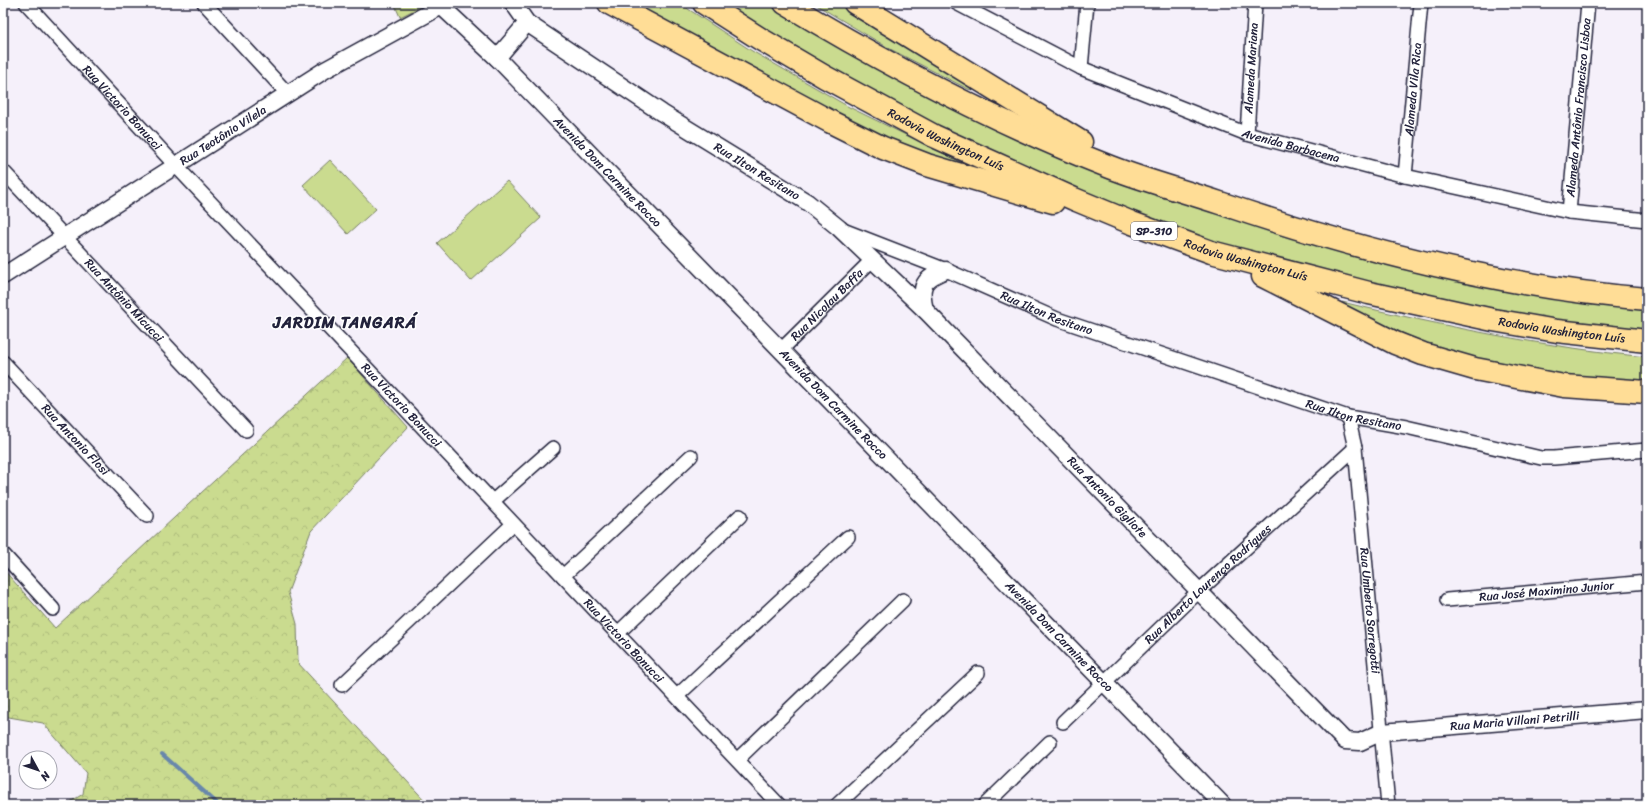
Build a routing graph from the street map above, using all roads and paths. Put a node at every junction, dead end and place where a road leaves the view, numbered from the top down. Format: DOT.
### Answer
graph roads {
  1 [pos="26,3"];
  2 [pos="204,3"];
  3 [pos="512,3"];
  4 [pos="609,3"];
  5 [pos="704,3"];
  6 [pos="785,3"];
  7 [pos="855,3"];
  8 [pos="956,3"];
  9 [pos="1087,3"];
  10 [pos="1255,3"];
  11 [pos="1421,3"];
  12 [pos="1588,3"];
  13 [pos="444,4"];
  14 [pos="527,23"];
  15 [pos="497,58"];
  16 [pos="1081,68"];
  17 [pos="288,94"];
  18 [pos="1247,134"];
  19 [pos="176,166"];
  20 [pos="3,170"];
  21 [pos="1405,176"];
  22 [pos="1180,189"];
  23 [pos="1569,212"];
  24 [pos="1647,220"];
  25 [pos="1132,223"];
  26 [pos="839,228"];
  27 [pos="64,236"];
  28 [pos="1211,252"];
  29 [pos="872,260"];
  30 [pos="946,270"];
  31 [pos="3,276"];
  32 [pos="1647,299"];
  33 [pos="925,310"];
  34 [pos="1647,341"];
  35 [pos="782,349"];
  36 [pos="3,362"];
  37 [pos="1647,392"];
  38 [pos="1348,417"];
  39 [pos="246,430"];
  40 [pos="553,448"];
  41 [pos="1355,448"];
  42 [pos="1647,450"];
  43 [pos="691,456"];
  44 [pos="493,501"];
  45 [pos="147,516"];
  46 [pos="740,516"];
  47 [pos="513,524"];
  48 [pos="848,537"];
  49 [pos="3,554"];
  50 [pos="563,576"];
  51 [pos="1647,582"];
  52 [pos="1200,590"];
  53 [pos="904,600"];
  54 [pos="1447,600"];
  55 [pos="53,608"];
  56 [pos="618,633"];
  57 [pos="978,674"];
  58 [pos="1104,684"];
  59 [pos="342,685"];
  60 [pos="677,696"];
  61 [pos="1647,710"];
  62 [pos="1063,722"];
  63 [pos="1382,732"];
  64 [pos="1050,742"];
  65 [pos="737,760"];
  66 [pos="779,805"];
  67 [pos="837,805"];
  68 [pos="985,805"];
  69 [pos="1223,805"];
  70 [pos="1388,805"];
  1 -- 19 [label="street, Rua Victorio Bonucci"];
  2 -- 17 [label="street"];
  3 -- 14 [label="street, Rua Ilton Resitano"];
  4 -- 25 [label="highway"];
  5 -- 25 [label="highway, Rodovia Washington Luís / SP-310"];
  6 -- 22 [label="highway"];
  7 -- 22 [label="highway"];
  8 -- 16 [label="street, Avenida Barbacena"];
  9 -- 16 [label="street"];
  10 -- 18 [label="street, Alameda Mariana"];
  11 -- 21 [label="street, Alameda Vila Rica"];
  12 -- 23 [label="street, Alameda Antônio Francisco Lisboa"];
  13 -- 15 [label="street, Avenida Dom Carmine Rocco"];
  13 -- 17 [label="street, Rua Teotônio Vilela"];
  14 -- 15 [label="street"];
  14 -- 26 [label="street, Rua Ilton Resitano"];
  15 -- 35 [label="street, Avenida Dom Carmine Rocco"];
  16 -- 18 [label="street, Avenida Barbacena"];
  17 -- 19 [label="street, Rua Teotônio Vilela"];
  18 -- 21 [label="street, Avenida Barbacena"];
  19 -- 27 [label="street, Rua Teotônio Vilela"];
  19 -- 44 [label="street, Rua Victorio Bonucci"];
  20 -- 27 [label="street, Rua Antônio Micucci"];
  21 -- 23 [label="street, Avenida Barbacena"];
  22 -- 32 [label="highway"];
  23 -- 24 [label="street, Avenida Barbacena"];
  25 -- 28 [label="highway, Rodovia Washington Luís / SP-310"];
  26 -- 29 [label="street, Rua Antonio Gigliote"];
  26 -- 30 [label="street, Rua Ilton Resitano"];
  27 -- 31 [label="street, Rua Teotônio Vilela"];
  27 -- 39 [label="street, Rua Antônio Micucci"];
  28 -- 34 [label="highway, Rodovia Washington Luís / SP-310"];
  28 -- 37 [label="highway"];
  29 -- 33 [label="street, Rua Antonio Gigliote"];
  29 -- 35 [label="street, Rua Nicolau Baffa"];
  30 -- 33 [label="street"];
  30 -- 38 [label="street, Rua Ilton Resitano"];
  33 -- 52 [label="street, Rua Antonio Gigliote"];
  35 -- 58 [label="street, Avenida Dom Carmine Rocco"];
  36 -- 45 [label="street, Rua Antonio Flosi"];
  38 -- 41 [label="street, Rua Umberto Sorregotti"];
  38 -- 42 [label="street, Rua Ilton Resitano"];
  40 -- 44 [label="street"];
  41 -- 52 [label="street, Rua Alberto Lourenço Rodrigues"];
  41 -- 63 [label="street, Rua Umberto Sorregotti"];
  43 -- 50 [label="street"];
  44 -- 47 [label="street, Rua Victorio Bonucci"];
  46 -- 56 [label="street"];
  47 -- 50 [label="street, Rua Victorio Bonucci"];
  47 -- 59 [label="street"];
  48 -- 60 [label="street"];
  49 -- 55 [label="street"];
  50 -- 56 [label="street, Rua Victorio Bonucci"];
  51 -- 54 [label="street, Rua José Maximino Junior"];
  52 -- 58 [label="street, Rua Alberto Lourenço Rodrigues"];
  52 -- 63 [label="street, Rua Antonio Gigliote"];
  53 -- 65 [label="street"];
  56 -- 60 [label="street, Rua Victorio Bonucci"];
  57 -- 67 [label="street"];
  58 -- 62 [label="street, Rua Alberto Lourenço Rodrigues"];
  58 -- 69 [label="street, Avenida Dom Carmine Rocco"];
  60 -- 65 [label="street, Rua Victorio Bonucci"];
  61 -- 63 [label="street, Rua Maria Villani Petrilli"];
  63 -- 70 [label="street, Rua Umberto Sorregotti"];
  64 -- 68 [label="street"];
  65 -- 66 [label="street, Rua Victorio Bonucci"];
}
